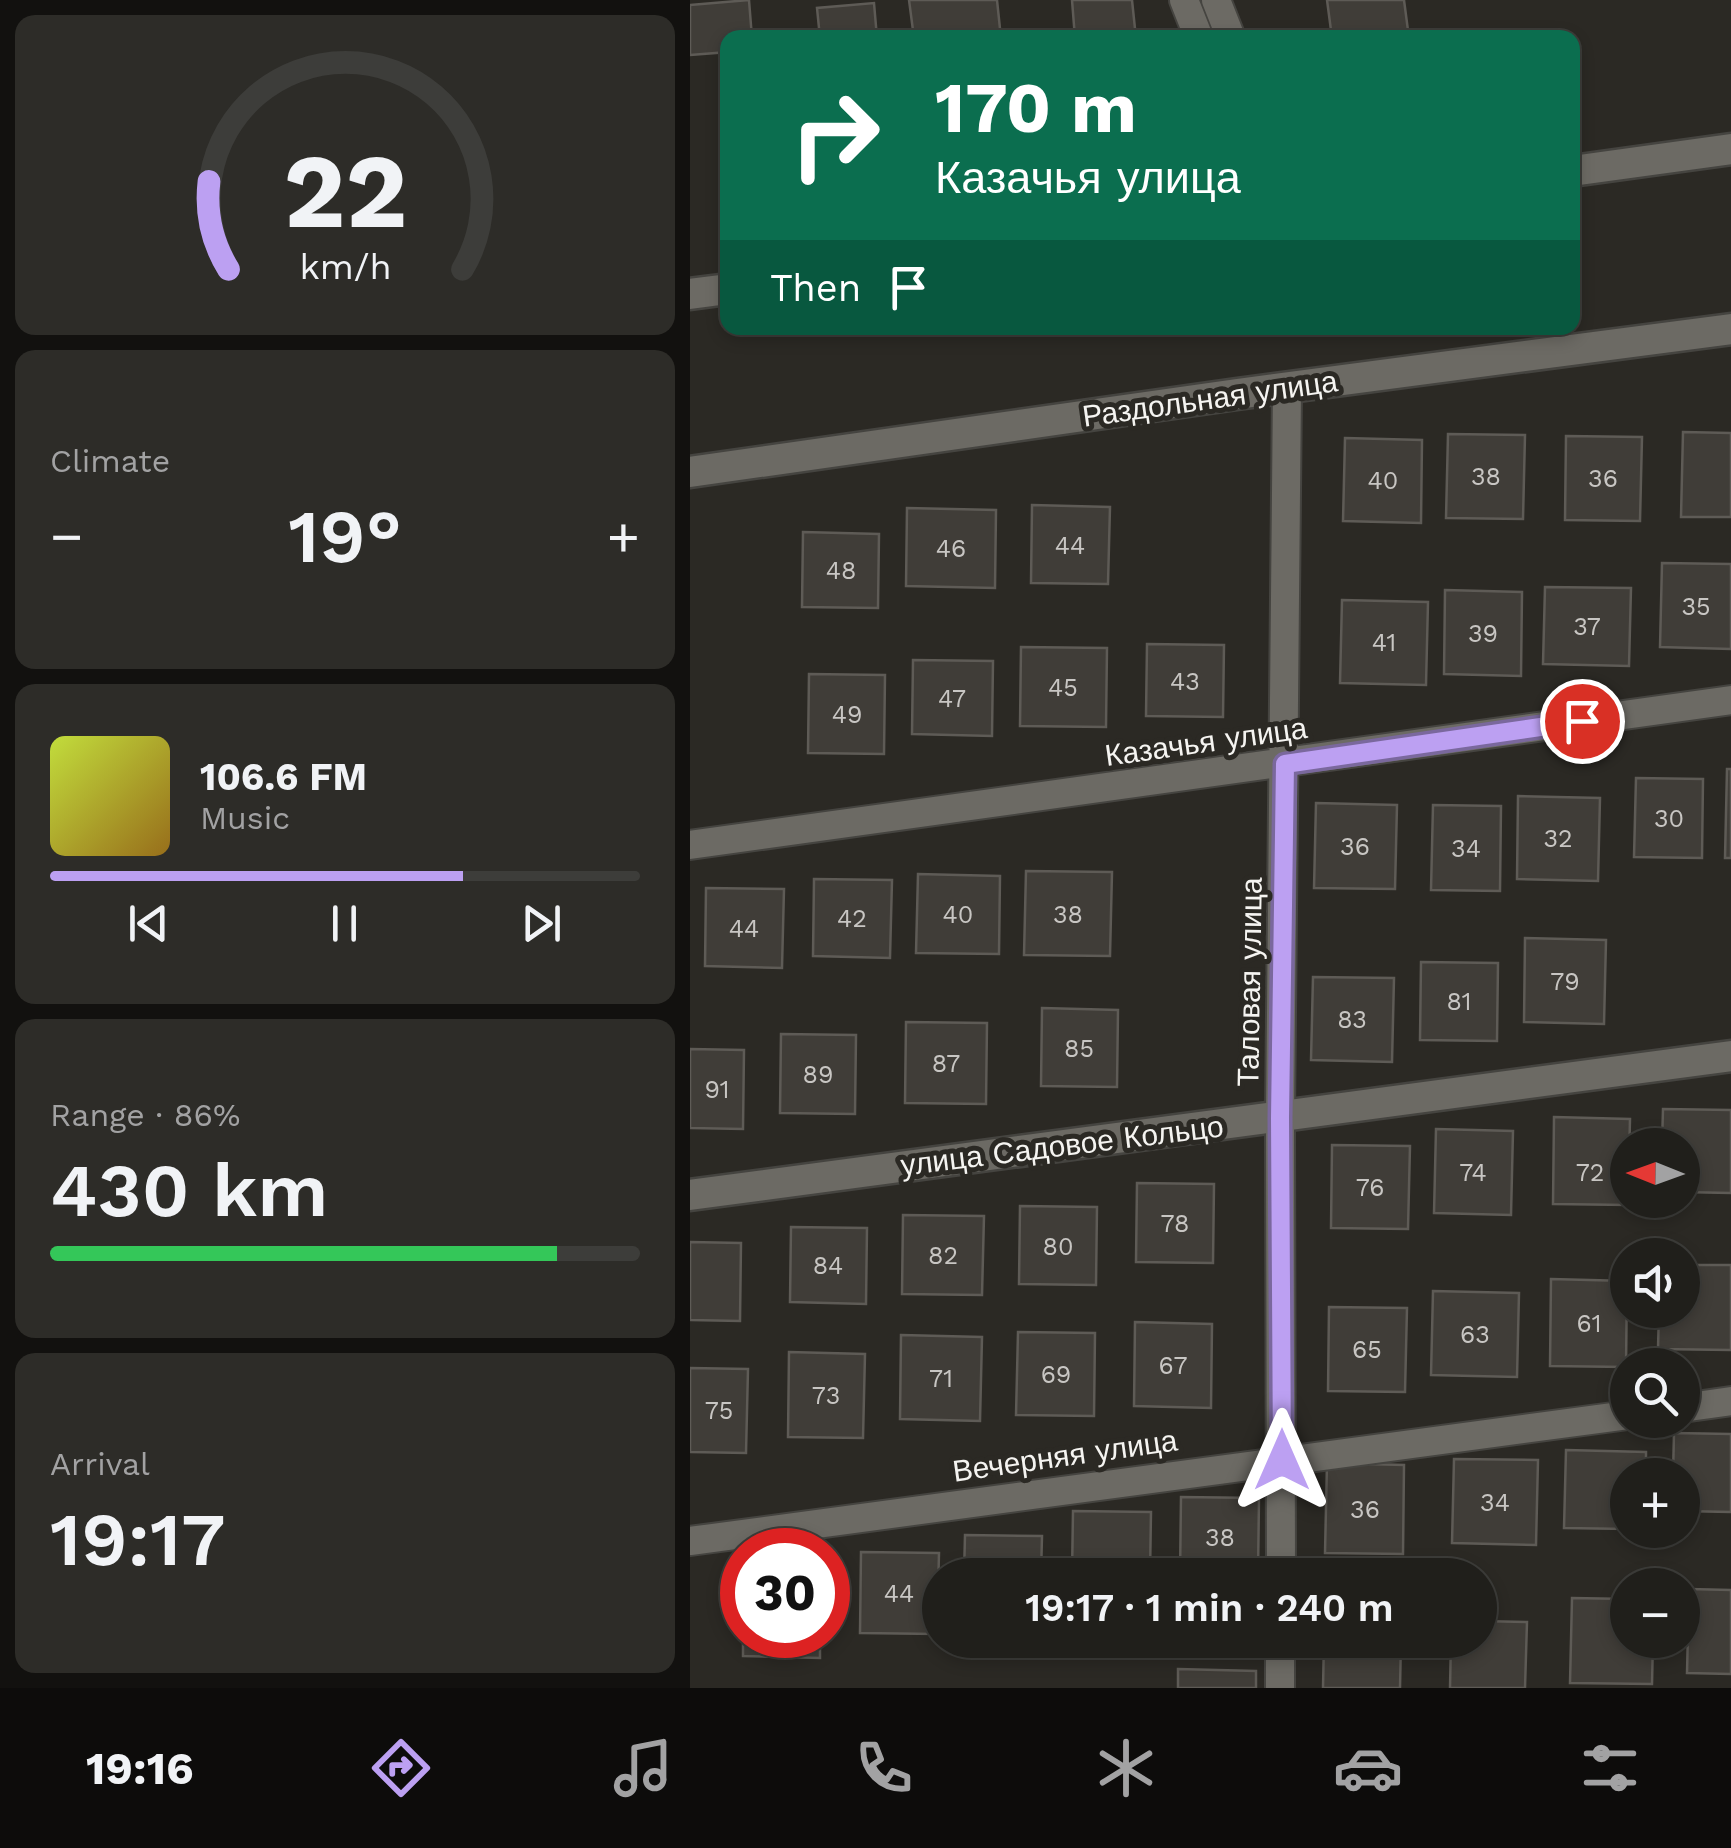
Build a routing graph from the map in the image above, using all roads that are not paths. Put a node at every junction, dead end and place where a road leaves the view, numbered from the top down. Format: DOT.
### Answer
graph roads {
  1 [pos="1184,0"];
  2 [pos="1216,0"];
  3 [pos="1196,30"];
  4 [pos="1229,30"];
  5 [pos="1731,149"];
  6 [pos="1580,170"];
  7 [pos="720,290"];
  8 [pos="690,294"];
  9 [pos="1731,329"];
  10 [pos="1287,389"];
  11 [pos="690,472"];
  12 [pos="1731,700"];
  13 [pos="1285,764"];
  14 [pos="690,845"];
  15 [pos="1731,1056"];
  16 [pos="1280,1118"];
  17 [pos="690,1195"];
  18 [pos="1731,1402"];
  19 [pos="1700,1406"];
  20 [pos="1610,1417"];
  21 [pos="1282,1460"];
  22 [pos="690,1540"];
  23 [pos="1281,1558"];
  24 [pos="1280,1658"];
  25 [pos="1280,1688"];
  1 -- 3 [label="street"];
  2 -- 4 [label="street"];
  5 -- 6 [label="street"];
  7 -- 8 [label="street"];
  9 -- 10 [label="street, Раздольная улица"];
  10 -- 11 [label="street, Раздольная улица"];
  10 -- 13 [label="street, Таловая улица"];
  12 -- 13 [label="street, Казачья улица"];
  13 -- 14 [label="street, Казачья улица"];
  13 -- 16 [label="street, Таловая улица"];
  15 -- 16 [label="street, улица Садовое Кольцо"];
  16 -- 17 [label="street, улица Садовое Кольцо"];
  16 -- 21 [label="street, Таловая улица"];
  18 -- 19 [label="street"];
  20 -- 21 [label="street, Вечерняя улица"];
  21 -- 22 [label="street, Вечерняя улица"];
  21 -- 23 [label="street, Таловая улица"];
  24 -- 25 [label="street"];
}
